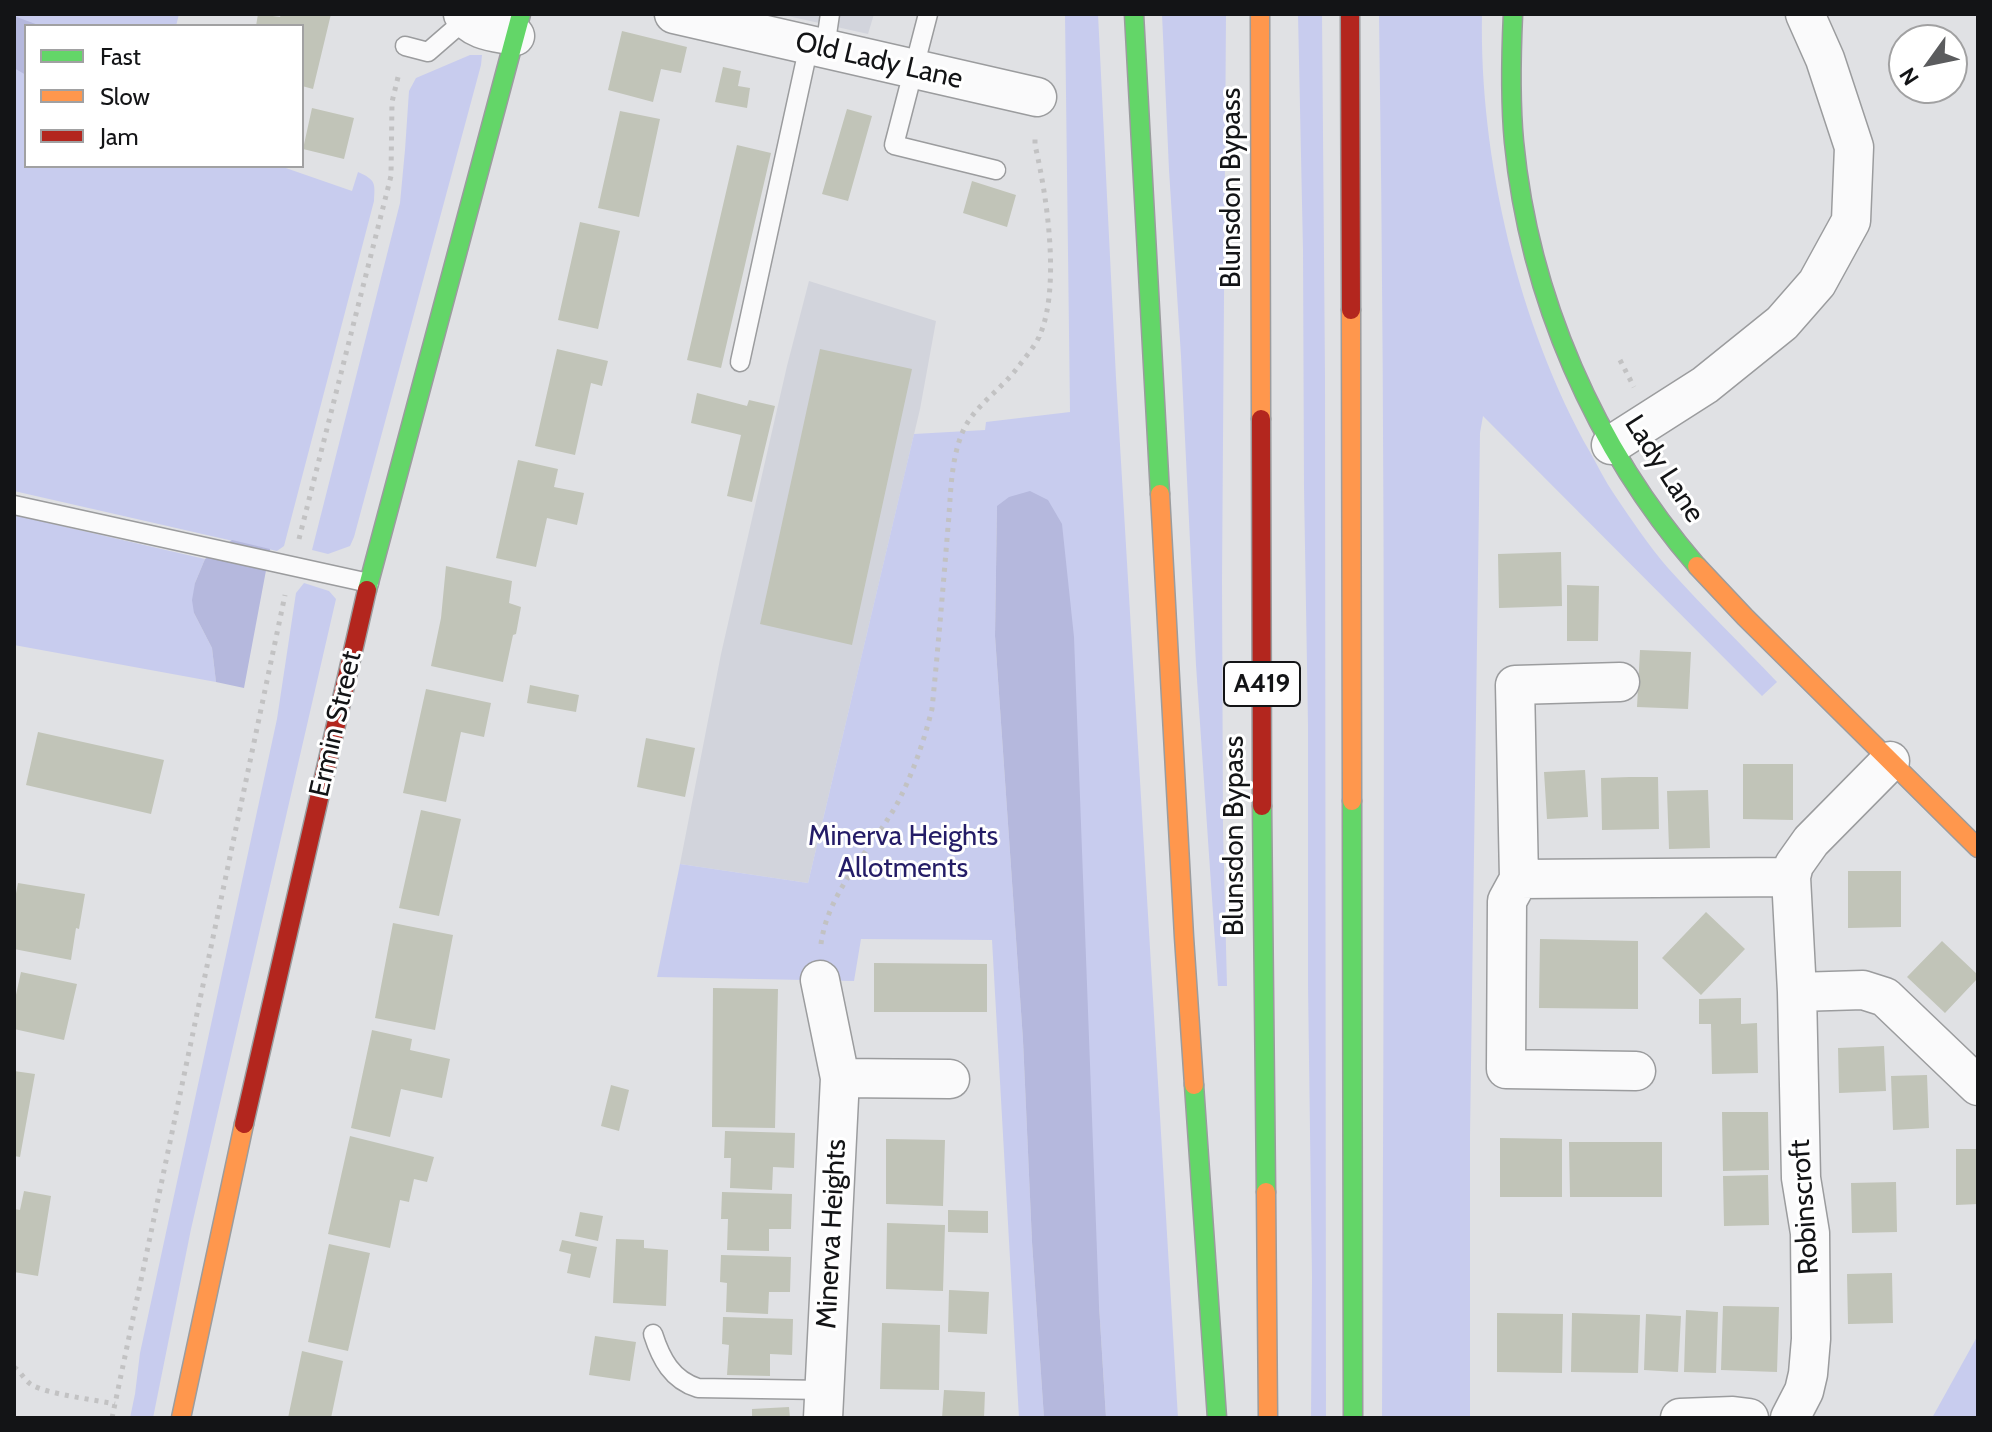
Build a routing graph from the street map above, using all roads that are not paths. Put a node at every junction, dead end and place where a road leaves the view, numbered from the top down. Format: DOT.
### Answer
graph roads {
  1 [pos="674,14"];
  2 [pos="928,14"];
  3 [pos="1134,14"];
  4 [pos="1260,14"];
  5 [pos="1350,14"];
  6 [pos="1513,14"];
  7 [pos="1805,14"];
  8 [pos="464,16"];
  9 [pos="518,25"];
  10 [pos="821,36"];
  11 [pos="405,46"];
  12 [pos="912,69"];
  13 [pos="1037,97"];
  14 [pos="996,170"];
  15 [pos="740,362"];
  16 [pos="1611,445"];
  17 [pos="14,505"];
  18 [pos="369,583"];
  19 [pos="1620,682"];
  20 [pos="1890,761"];
  21 [pos="1978,848"];
  22 [pos="1791,877"];
  23 [pos="1519,879"];
  24 [pos="820,980"];
  25 [pos="1797,992"];
  26 [pos="1636,1071"];
  27 [pos="840,1078"];
  28 [pos="950,1079"];
  29 [pos="1978,1086"];
  30 [pos="653,1334"];
  31 [pos="823,1404"];
  32 [pos="181,1418"];
  33 [pos="1217,1418"];
  34 [pos="1268,1418"];
  35 [pos="1353,1418"];
  36 [pos="1680,1418"];
  37 [pos="1749,1418"];
  38 [pos="1790,1418"];
  1 -- 10 [label="street, Old Lady Lane"];
  2 -- 12 [label="lane"];
  3 -- 33 [label="main road"];
  4 -- 34 [label="main road, Blunsdon Bypass / A419"];
  5 -- 35 [label="main road"];
  6 -- 16 [label="main road, Lady Lane"];
  7 -- 16 [label="street"];
  8 -- 9 [label="street, Ermin Street"];
  8 -- 11 [label="lane"];
  9 -- 18 [label="main road, Ermin Street"];
  10 -- 12 [label="street, Old Lady Lane"];
  10 -- 15 [label="lane"];
  12 -- 13 [label="street, Old Lady Lane"];
  12 -- 14 [label="lane"];
  16 -- 20 [label="main road, Lady Lane"];
  17 -- 18 [label="lane"];
  18 -- 32 [label="main road, Ermin Street"];
  19 -- 23 [label="street"];
  20 -- 21 [label="main road, Lady Lane"];
  20 -- 22 [label="street"];
  22 -- 23 [label="street"];
  22 -- 25 [label="street, Robinscroft"];
  23 -- 26 [label="street"];
  24 -- 27 [label="street, Minerva Heights"];
  25 -- 29 [label="street"];
  25 -- 38 [label="street, Robinscroft"];
  27 -- 28 [label="street"];
  27 -- 31 [label="street, Minerva Heights"];
  30 -- 31 [label="lane, Minerva Heights"];
  36 -- 37 [label="street"];
}
